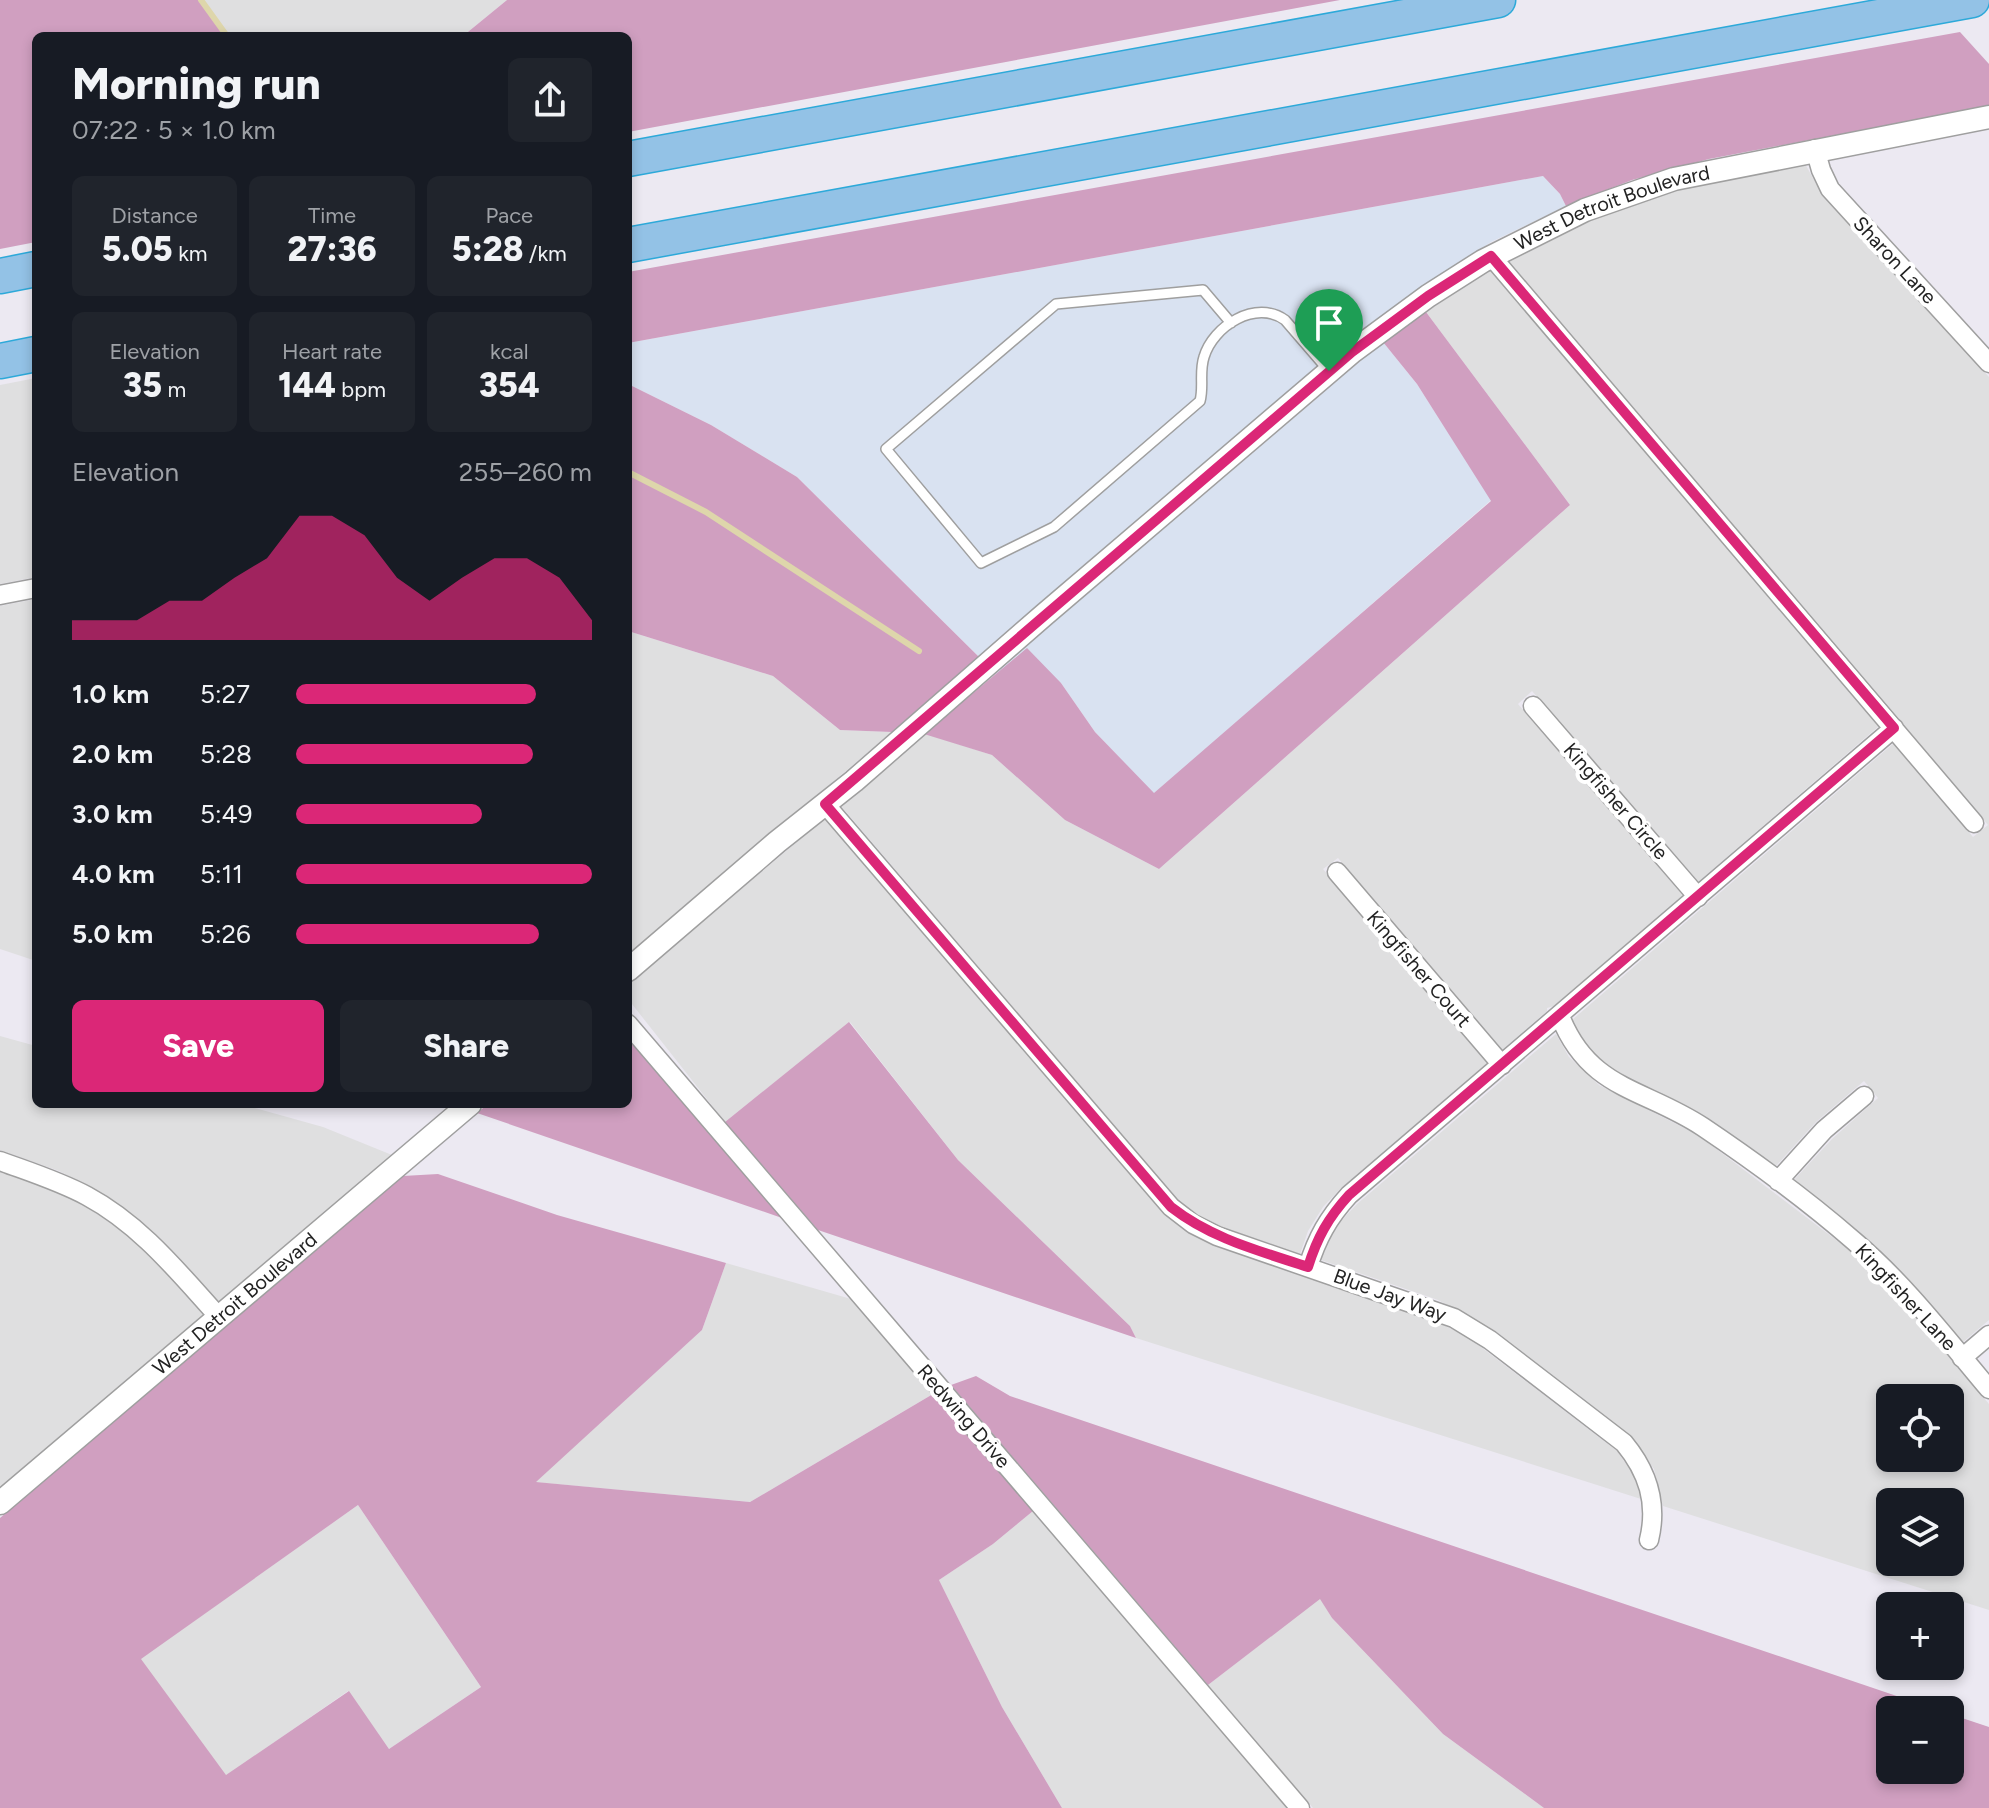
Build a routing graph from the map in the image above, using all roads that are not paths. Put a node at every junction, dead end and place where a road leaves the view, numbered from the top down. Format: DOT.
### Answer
graph roads {
  1 [pos="1498,0"];
  2 [pos="1972,0"];
  3 [pos="1989,117"];
  4 [pos="1815,149"];
  5 [pos="632,158"];
  6 [pos="632,244"];
  7 [pos="1491,256"];
  8 [pos="32,270"];
  9 [pos="0,276"];
  10 [pos="1231,323"];
  11 [pos="32,355"];
  12 [pos="0,361"];
  13 [pos="1989,363"];
  14 [pos="1329,371"];
  15 [pos="32,589"];
  16 [pos="0,595"];
  17 [pos="1533,706"];
  18 [pos="1894,728"];
  19 [pos="825,804"];
  20 [pos="1974,823"];
  21 [pos="1337,872"];
  22 [pos="1698,897"];
  23 [pos="632,967"];
  24 [pos="1560,1016"];
  25 [pos="632,1029"];
  26 [pos="1502,1065"];
  27 [pos="1864,1096"];
  28 [pos="465,1108"];
  29 [pos="0,1161"];
  30 [pos="1778,1181"];
  31 [pos="1308,1267"];
  32 [pos="219,1317"];
  33 [pos="1989,1335"];
  34 [pos="1962,1358"];
  35 [pos="1989,1389"];
  36 [pos="0,1503"];
  37 [pos="1649,1540"];
  38 [pos="1300,1808"];
  1 -- 5 [label="highway"];
  2 -- 6 [label="highway"];
  3 -- 4 [label="street, West Detroit Boulevard"];
  4 -- 7 [label="street, West Detroit Boulevard"];
  4 -- 13 [label="street, Sharon Lane"];
  7 -- 14 [label="street, West Detroit Boulevard"];
  7 -- 18 [label="street"];
  8 -- 9 [label="highway"];
  10 -- 10 [label="lane"];
  10 -- 14 [label="lane"];
  11 -- 12 [label="highway"];
  14 -- 19 [label="street, West Detroit Boulevard"];
  15 -- 16 [label="street"];
  17 -- 22 [label="street, Kingfisher Circle"];
  18 -- 20 [label="street"];
  18 -- 22 [label="street"];
  19 -- 23 [label="street, West Detroit Boulevard"];
  19 -- 31 [label="street, Blue Jay Way"];
  21 -- 26 [label="street, Kingfisher Court"];
  22 -- 24 [label="street"];
  24 -- 26 [label="street"];
  24 -- 30 [label="street, Kingfisher Lane"];
  25 -- 38 [label="street, Redwing Drive"];
  26 -- 31 [label="street"];
  27 -- 30 [label="street"];
  28 -- 32 [label="street, West Detroit Boulevard"];
  29 -- 32 [label="street"];
  30 -- 34 [label="street, Kingfisher Lane"];
  31 -- 37 [label="street, Blue Jay Way"];
  32 -- 36 [label="street, West Detroit Boulevard"];
  33 -- 34 [label="street"];
  34 -- 35 [label="street, Kingfisher Lane"];
}
